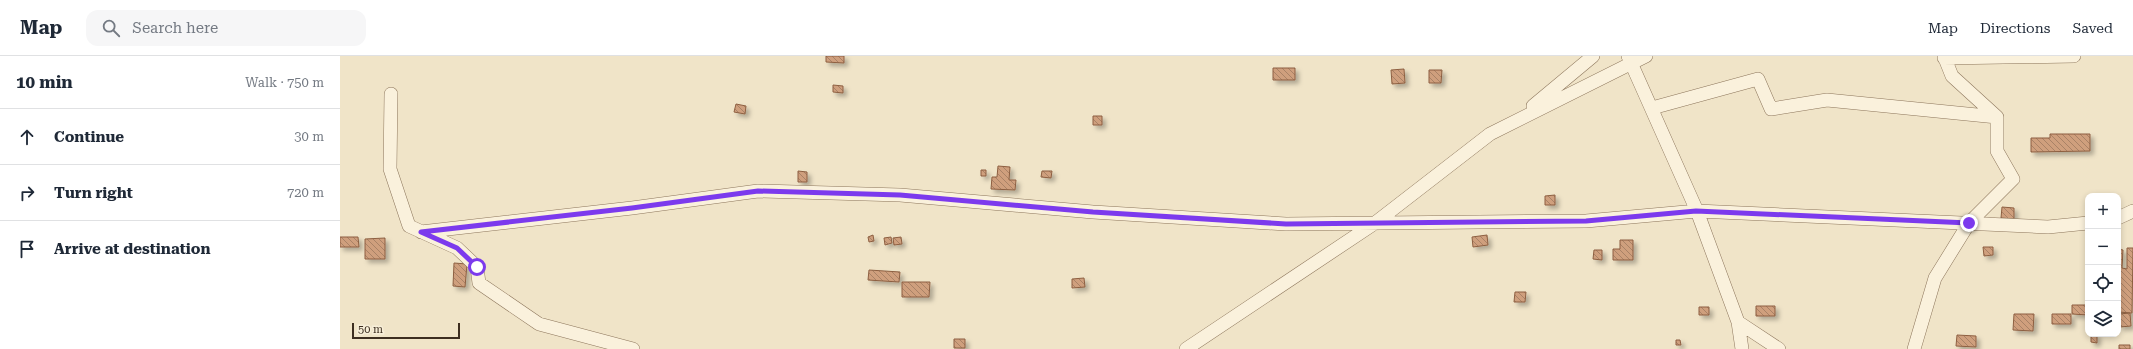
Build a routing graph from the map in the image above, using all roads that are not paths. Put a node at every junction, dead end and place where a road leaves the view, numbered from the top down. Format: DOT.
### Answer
graph roads {
  1 [pos="1593,56"];
  2 [pos="1646,56"];
  3 [pos="2074,56"];
  4 [pos="1944,57"];
  5 [pos="1630,59"];
  6 [pos="391,94"];
  7 [pos="1652,108"];
  8 [pos="1997,117"];
  9 [pos="1515,121"];
  10 [pos="1696,211"];
  11 [pos="2133,211"];
  12 [pos="2121,217"];
  13 [pos="1375,223"];
  14 [pos="1969,223"];
  15 [pos="2085,223"];
  16 [pos="421,232"];
  17 [pos="1738,322"];
  18 [pos="632,349"];
  19 [pos="1186,349"];
  20 [pos="1742,349"];
  21 [pos="1779,349"];
  22 [pos="1914,349"];
  1 -- 9 [label="street"];
  2 -- 5 [label="street"];
  3 -- 4 [label="street"];
  4 -- 8 [label="street"];
  5 -- 7 [label="street"];
  5 -- 9 [label="street"];
  6 -- 16 [label="street"];
  7 -- 8 [label="street"];
  7 -- 10 [label="street"];
  8 -- 14 [label="street"];
  9 -- 13 [label="street"];
  10 -- 13 [label="street"];
  10 -- 14 [label="street"];
  10 -- 17 [label="street"];
  11 -- 12 [label="street"];
  13 -- 16 [label="street"];
  13 -- 19 [label="street"];
  14 -- 15 [label="street"];
  14 -- 22 [label="street"];
  16 -- 18 [label="street"];
  17 -- 20 [label="street"];
  17 -- 21 [label="street"];
}
